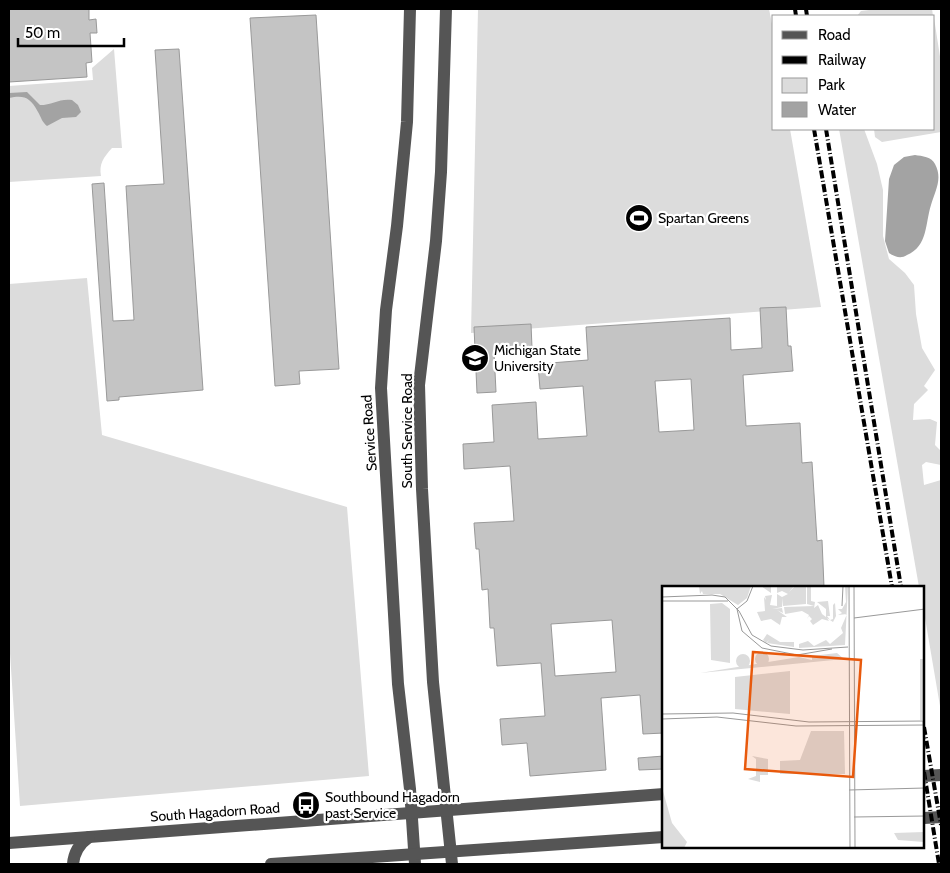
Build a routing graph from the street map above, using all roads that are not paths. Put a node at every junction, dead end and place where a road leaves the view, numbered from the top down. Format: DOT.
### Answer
graph roads {
  1 [pos="410,9"];
  2 [pos="446,9"];
  3 [pos="941,775"];
  4 [pos="925,776"];
  5 [pos="662,794"];
  6 [pos="447,810"];
  7 [pos="411,812"];
  8 [pos="941,817"];
  9 [pos="925,818"];
  10 [pos="89,837"];
  11 [pos="662,837"];
  12 [pos="9,843"];
  13 [pos="451,858"];
  14 [pos="415,860"];
  15 [pos="73,864"];
  16 [pos="271,864"];
  1 -- 7 [label="street, Service Road"];
  2 -- 6 [label="street, South Service Road"];
  3 -- 4 [label="street"];
  5 -- 6 [label="street, South Hagadorn Road"];
  6 -- 7 [label="street, South Hagadorn Road"];
  6 -- 13 [label="street, South Service Road"];
  7 -- 10 [label="street, South Hagadorn Road"];
  7 -- 14 [label="street, Service Road"];
  8 -- 9 [label="street"];
  10 -- 12 [label="street, South Hagadorn Road"];
  10 -- 15 [label="street"];
  11 -- 13 [label="street"];
  13 -- 14 [label="street"];
  14 -- 16 [label="street"];
}
